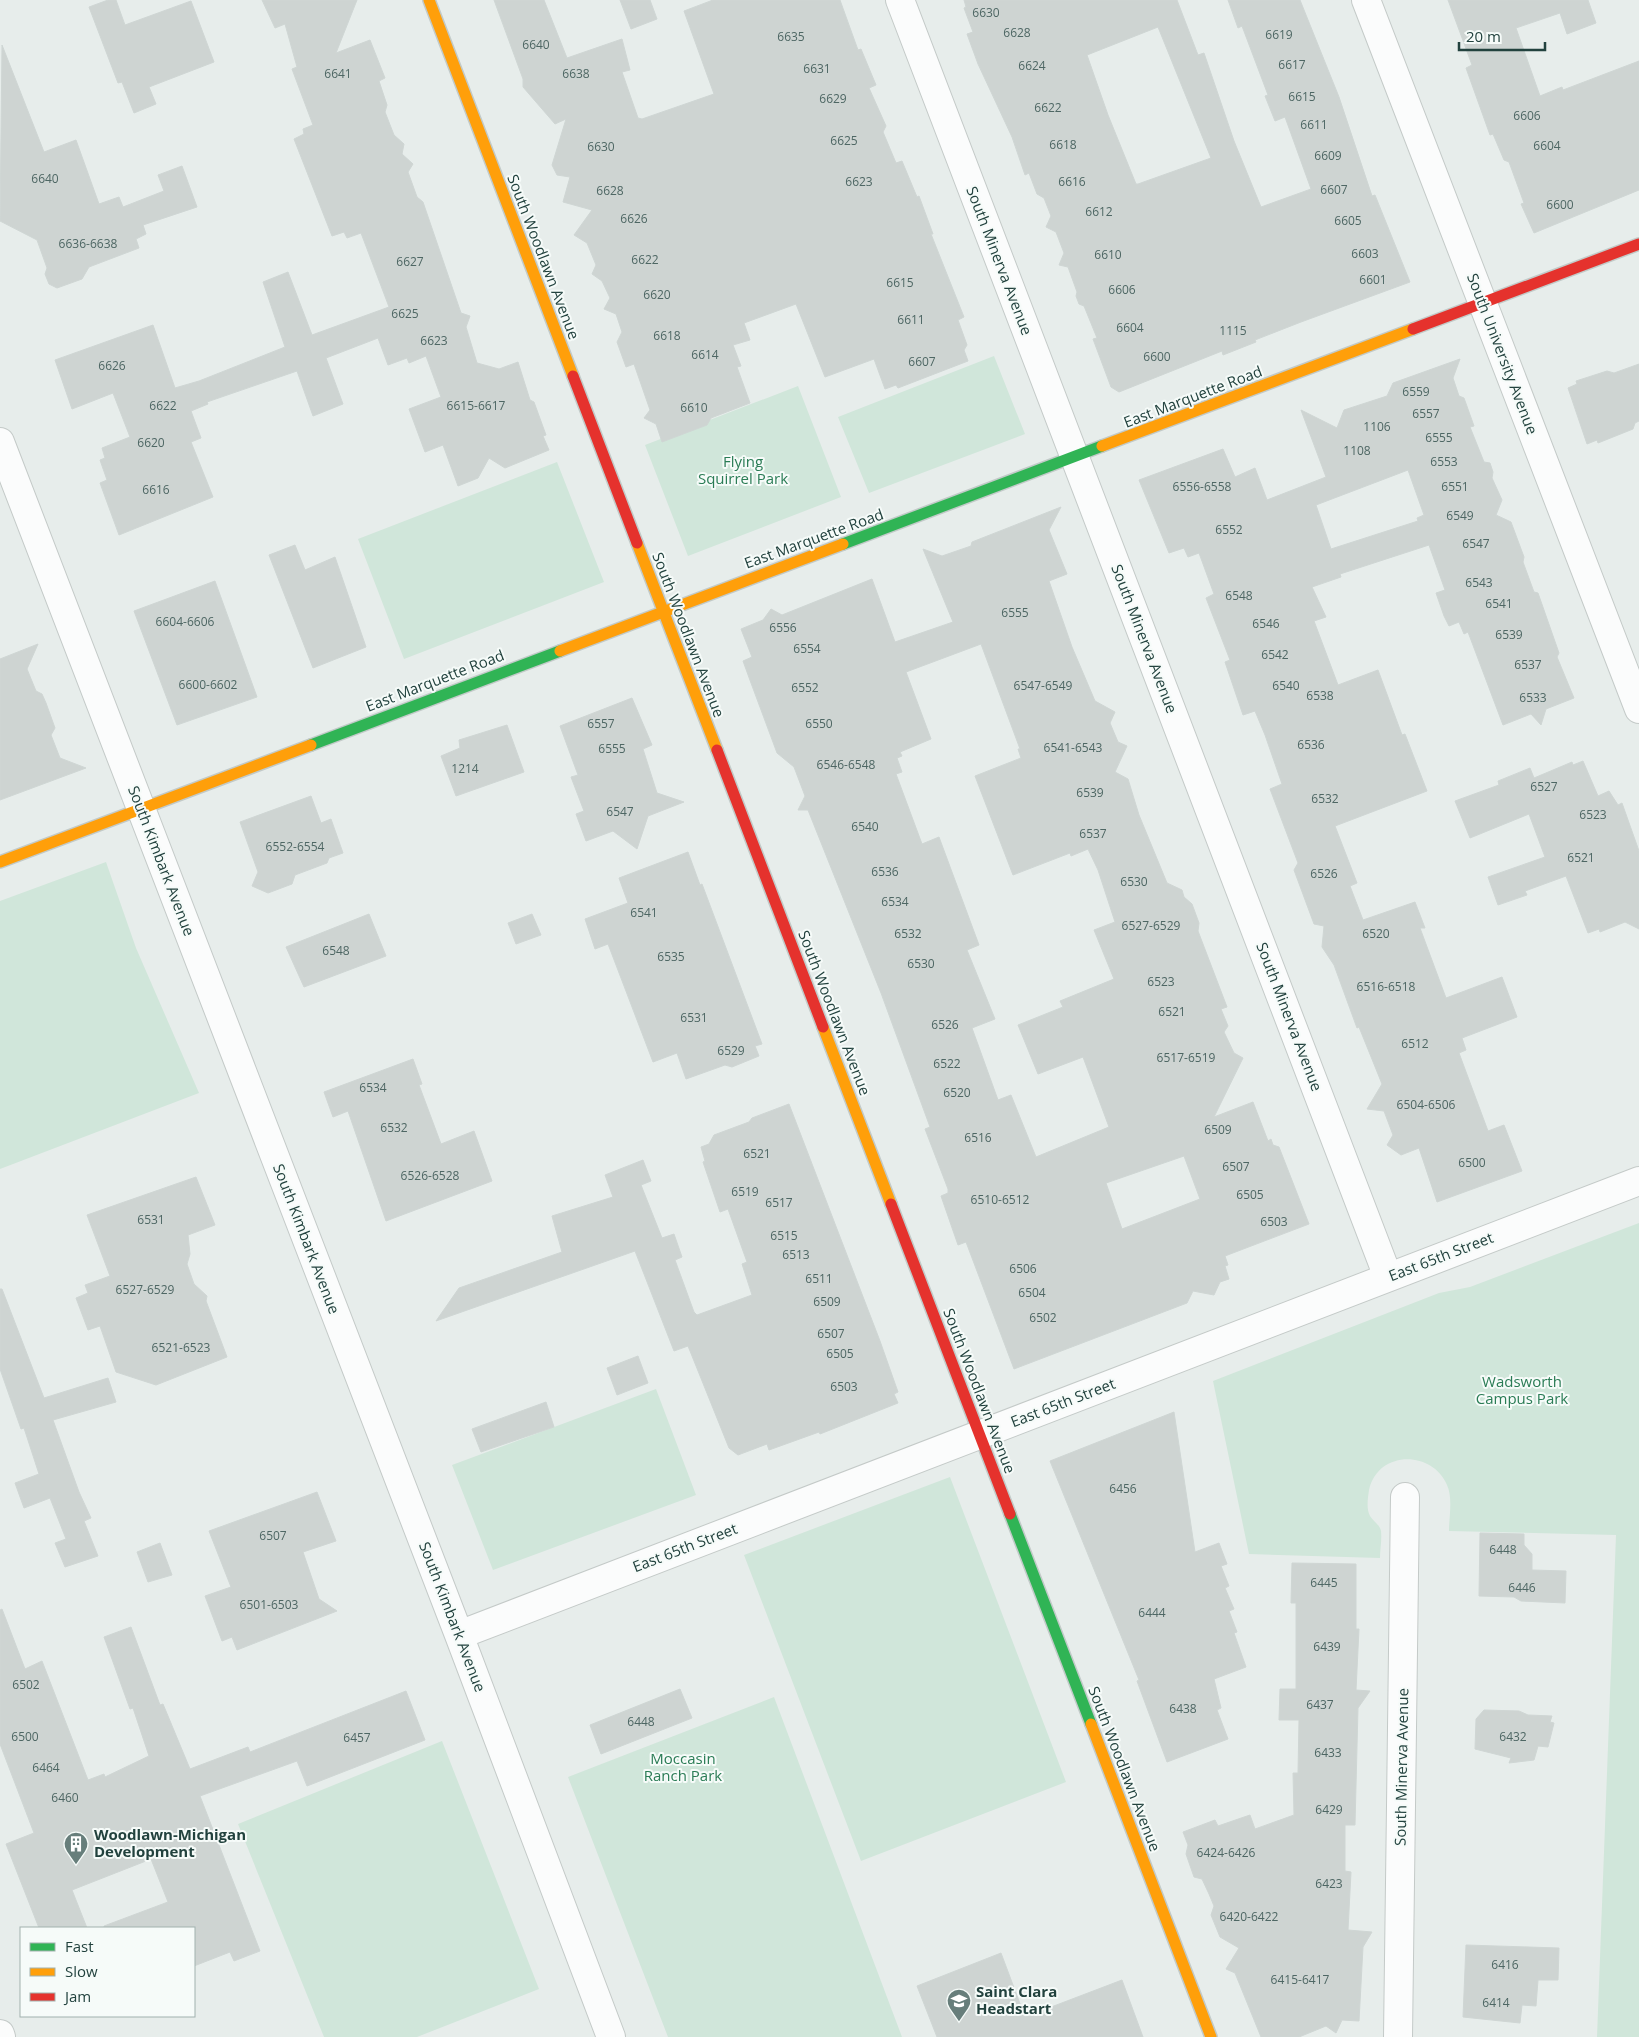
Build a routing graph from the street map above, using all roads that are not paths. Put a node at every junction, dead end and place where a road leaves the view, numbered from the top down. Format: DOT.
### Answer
graph roads {
  1 [pos="428,0"];
  2 [pos="900,0"];
  3 [pos="1366,0"];
  4 [pos="1639,244"];
  5 [pos="1483,303"];
  6 [pos="0,442"];
  7 [pos="1074,458"];
  8 [pos="663,611"];
  9 [pos="1639,709"];
  10 [pos="140,809"];
  11 [pos="0,862"];
  12 [pos="1639,1181"];
  13 [pos="1388,1277"];
  14 [pos="980,1435"];
  15 [pos="1405,1497"];
  16 [pos="459,1635"];
  17 [pos="611,2037"];
  18 [pos="1211,2037"];
  19 [pos="1398,2037"];
  1 -- 8 [label="street, South Woodlawn Avenue"];
  2 -- 7 [label="street, South Minerva Avenue"];
  3 -- 5 [label="street, South University Avenue"];
  4 -- 5 [label="street, East Marquette Road"];
  5 -- 7 [label="street, East Marquette Road"];
  5 -- 9 [label="street, South University Avenue"];
  6 -- 10 [label="street, South Kimbark Avenue"];
  7 -- 8 [label="street, East Marquette Road"];
  7 -- 13 [label="street, South Minerva Avenue"];
  8 -- 10 [label="street, East Marquette Road"];
  8 -- 14 [label="street, South Woodlawn Avenue"];
  10 -- 11 [label="street, East Marquette Road"];
  10 -- 16 [label="street, South Kimbark Avenue"];
  12 -- 13 [label="street, East 65th Street"];
  13 -- 14 [label="street, East 65th Street"];
  14 -- 16 [label="street, East 65th Street"];
  14 -- 18 [label="street, South Woodlawn Avenue"];
  15 -- 19 [label="street, South Minerva Avenue"];
  16 -- 17 [label="street, South Kimbark Avenue"];
}
